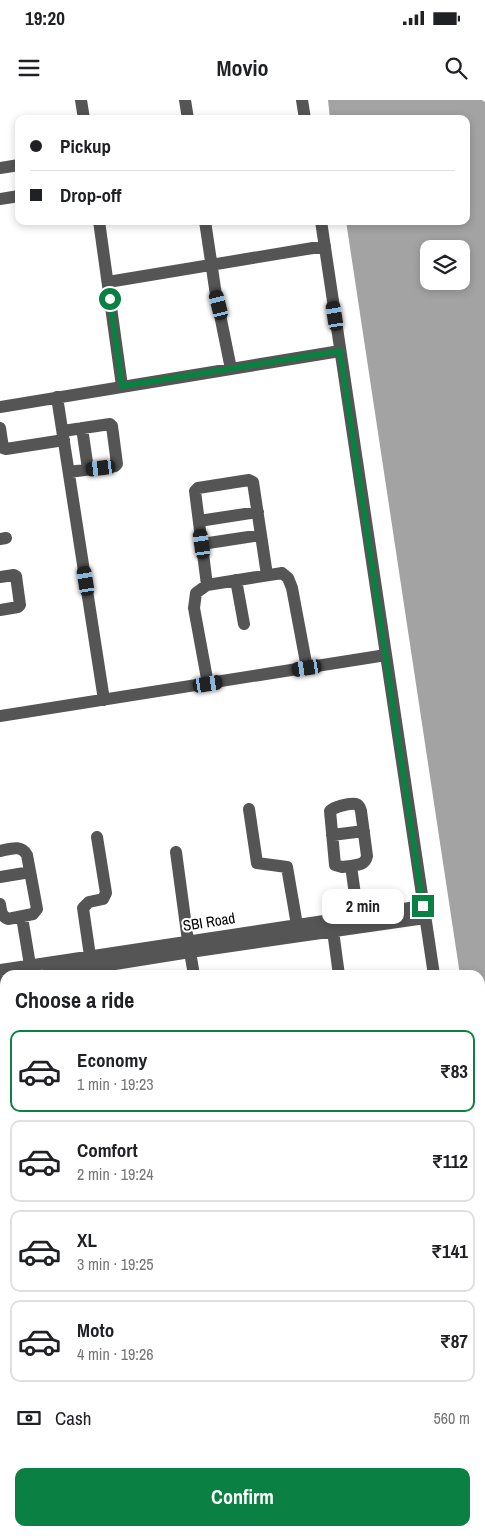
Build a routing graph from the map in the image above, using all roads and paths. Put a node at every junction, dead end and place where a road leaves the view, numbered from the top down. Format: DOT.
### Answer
graph roads {
  1 [pos="81,100"];
  2 [pos="185,100"];
  3 [pos="302,100"];
  4 [pos="83,115"];
  5 [pos="187,115"];
  6 [pos="304,115"];
  7 [pos="15,166"];
  8 [pos="0,168"];
  9 [pos="15,197"];
  10 [pos="0,199"];
  11 [pos="100,225"];
  12 [pos="206,225"];
  13 [pos="322,225"];
  14 [pos="325,246"];
  15 [pos="212,265"];
  16 [pos="108,282"];
  17 [pos="340,351"];
  18 [pos="231,369"];
  19 [pos="122,386"];
  20 [pos="57,397"];
  21 [pos="0,406"];
  22 [pos="0,428"];
  23 [pos="82,428"];
  24 [pos="63,435"];
  25 [pos="88,469"];
  26 [pos="69,472"];
  27 [pos="258,512"];
  28 [pos="199,521"];
  29 [pos="261,535"];
  30 [pos="202,544"];
  31 [pos="267,576"];
  32 [pos="0,577"];
  33 [pos="236,580"];
  34 [pos="207,585"];
  35 [pos="0,610"];
  36 [pos="244,624"];
  37 [pos="386,656"];
  38 [pos="307,668"];
  39 [pos="208,684"];
  40 [pos="104,700"];
  41 [pos="0,716"];
  42 [pos="249,809"];
  43 [pos="364,830"];
  44 [pos="332,835"];
  45 [pos="97,836"];
  46 [pos="0,851"];
  47 [pos="176,852"];
  48 [pos="351,866"];
  49 [pos="30,872"];
  50 [pos="0,877"];
  51 [pos="0,904"];
  52 [pos="424,912"];
  53 [pos="358,916"];
  54 [pos="22,917"];
  55 [pos="297,925"];
  56 [pos="333,932"];
  57 [pos="189,946"];
  58 [pos="90,956"];
  59 [pos="30,965"];
  60 [pos="0,970"];
  61 [pos="71,970"];
  62 [pos="193,970"];
  63 [pos="338,970"];
  64 [pos="433,970"];
  1 -- 4 [label="street"];
  2 -- 5 [label="street"];
  3 -- 6 [label="street"];
  7 -- 8 [label="street"];
  9 -- 10 [label="street"];
  11 -- 16 [label="street"];
  12 -- 15 [label="street"];
  13 -- 14 [label="street"];
  14 -- 15 [label="street"];
  14 -- 17 [label="street"];
  15 -- 16 [label="street"];
  15 -- 18 [label="street"];
  16 -- 19 [label="street"];
  17 -- 18 [label="street"];
  17 -- 37 [label="street"];
  18 -- 19 [label="street"];
  19 -- 20 [label="street"];
  20 -- 21 [label="street"];
  20 -- 24 [label="street"];
  22 -- 24 [label="street"];
  23 -- 24 [label="street"];
  23 -- 25 [label="street"];
  23 -- 25 [label="street"];
  24 -- 26 [label="street"];
  25 -- 26 [label="street"];
  26 -- 40 [label="street"];
  27 -- 28 [label="street"];
  27 -- 28 [label="street"];
  27 -- 29 [label="street"];
  28 -- 30 [label="street"];
  29 -- 30 [label="street"];
  29 -- 31 [label="street"];
  30 -- 34 [label="street"];
  31 -- 33 [label="street"];
  31 -- 38 [label="street"];
  32 -- 35 [label="street"];
  33 -- 34 [label="street"];
  33 -- 36 [label="street"];
  34 -- 39 [label="street"];
  37 -- 38 [label="street"];
  37 -- 52 [label="street"];
  38 -- 39 [label="street"];
  39 -- 40 [label="street"];
  40 -- 41 [label="street"];
  42 -- 55 [label="street"];
  43 -- 44 [label="street"];
  43 -- 44 [label="street"];
  43 -- 48 [label="street"];
  44 -- 48 [label="street"];
  45 -- 58 [label="street"];
  46 -- 49 [label="street"];
  47 -- 57 [label="street"];
  48 -- 53 [label="street"];
  49 -- 50 [label="street"];
  49 -- 54 [label="street"];
  51 -- 54 [label="street"];
  52 -- 53 [label="street, SBI Road"];
  52 -- 56 [label="street, SBI Road"];
  52 -- 64 [label="street"];
  53 -- 55 [label="street, SBI Road"];
  54 -- 59 [label="street"];
  55 -- 57 [label="street, SBI Road"];
  56 -- 57 [label="street, SBI Road"];
  56 -- 63 [label="street"];
  57 -- 58 [label="street, SBI Road"];
  57 -- 61 [label="street, SBI Road"];
  57 -- 62 [label="street"];
  58 -- 59 [label="street, SBI Road"];
  59 -- 60 [label="street, SBI Road"];
}
